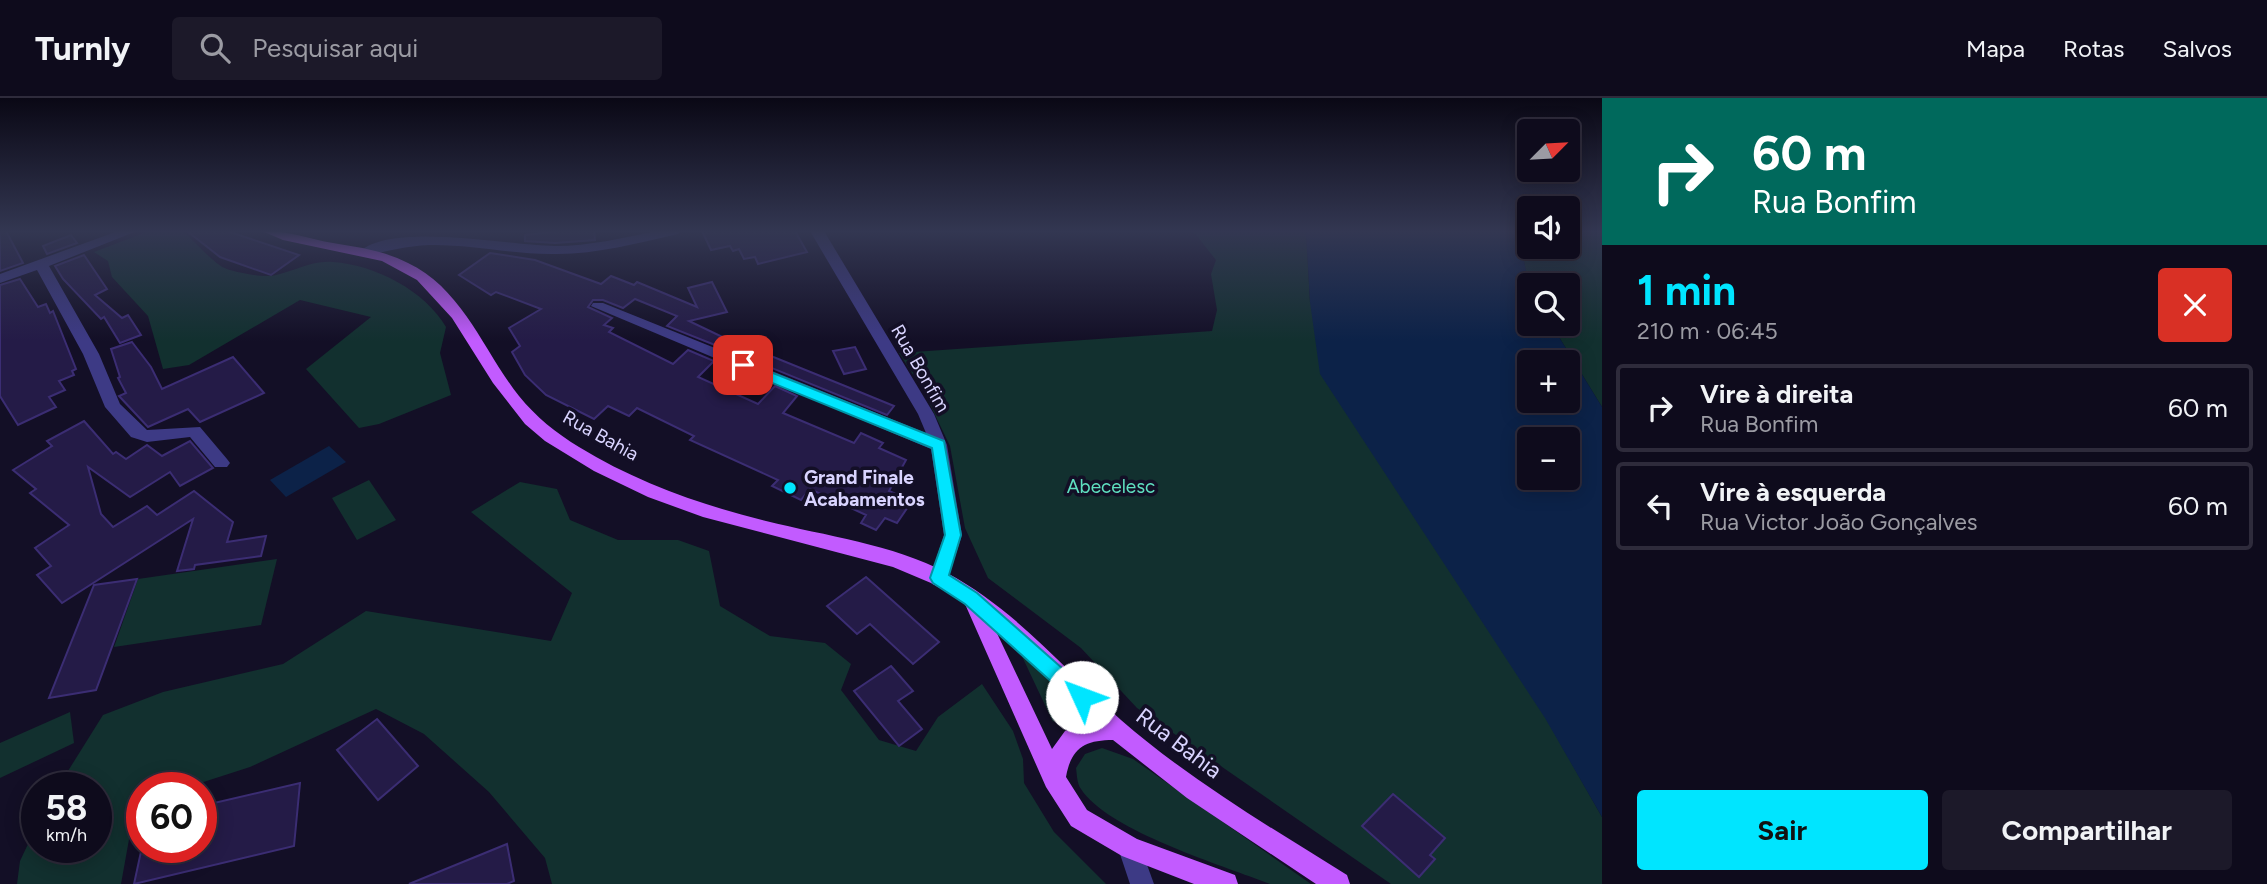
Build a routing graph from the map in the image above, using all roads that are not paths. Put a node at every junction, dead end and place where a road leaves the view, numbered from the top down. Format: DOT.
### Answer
graph roads {
  1 [pos="31,268"];
  2 [pos="43,268"];
  3 [pos="406,268"];
  4 [pos="839,268"];
  5 [pos="0,279"];
  6 [pos="598,306"];
  7 [pos="939,444"];
  8 [pos="221,463"];
  9 [pos="939,578"];
  10 [pos="971,598"];
  11 [pos="1117,730"];
  12 [pos="1054,779"];
  13 [pos="1130,848"];
  14 [pos="1142,884"];
  15 [pos="1226,884"];
  16 [pos="1338,884"];
  1 -- 5 [label="street"];
  2 -- 8 [label="street"];
  3 -- 9 [label="main road, Rua Bahia"];
  4 -- 7 [label="street, Rua Bonfim"];
  6 -- 7 [label="street"];
  7 -- 9 [label="street, Rua Bonfim"];
  9 -- 10 [label="main road, Rua Bahia"];
  10 -- 11 [label="main road, Rua Bahia"];
  10 -- 12 [label="main road"];
  11 -- 12 [label="main road"];
  11 -- 16 [label="main road, Rua Bahia"];
  12 -- 13 [label="main road"];
  13 -- 14 [label="street"];
  13 -- 15 [label="main road"];
}
